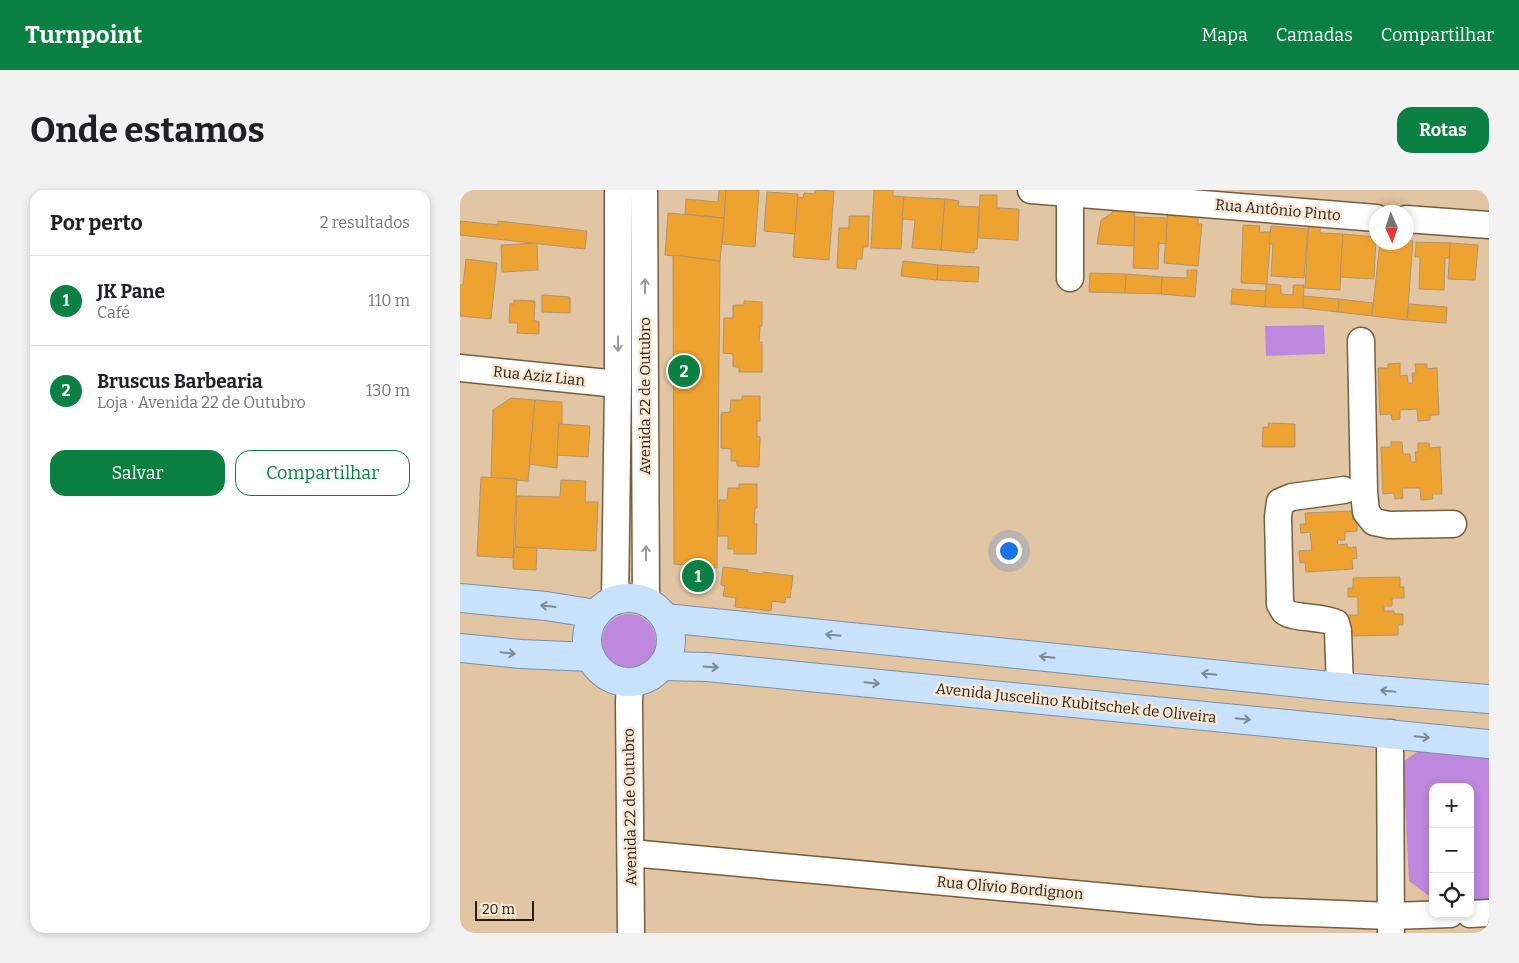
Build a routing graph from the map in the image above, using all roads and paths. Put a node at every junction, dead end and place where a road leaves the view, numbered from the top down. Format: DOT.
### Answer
graph roads {
  1 [pos="618,190"];
  2 [pos="644,190"];
  3 [pos="1031,190"];
  4 [pos="1070,191"];
  5 [pos="1294,201"];
  6 [pos="1369,217"];
  7 [pos="1414,220"];
  8 [pos="1489,225"];
  9 [pos="1070,278"];
  10 [pos="1361,341"];
  11 [pos="460,368"];
  12 [pos="618,384"];
  13 [pos="1344,490"];
  14 [pos="1453,524"];
  15 [pos="460,598"];
  16 [pos="605,607"];
  17 [pos="655,610"];
  18 [pos="460,648"];
  19 [pos="590,657"];
  20 [pos="662,666"];
  21 [pos="630,682"];
  22 [pos="1340,687"];
  23 [pos="1489,699"];
  24 [pos="1390,733"];
  25 [pos="1489,744"];
  26 [pos="631,852"];
  27 [pos="1489,913"];
  28 [pos="1474,914"];
  29 [pos="1429,918"];
  30 [pos="1391,925"];
  31 [pos="632,933"];
  1 -- 12 [label="street, Avenida 22 de Outubro, one-way"];
  17 -- 2 [label="street, Avenida 22 de Outubro, one-way"];
  3 -- 4 [label="street, Rua Antônio Pinto"];
  4 -- 5 [label="street, Rua Antônio Pinto"];
  4 -- 9 [label="street"];
  5 -- 6 [label="street, Rua Antônio Pinto"];
  7 -- 8 [label="street"];
  10 -- 14 [label="street"];
  11 -- 12 [label="street, Rua Aziz Lian"];
  12 -- 16 [label="street, Avenida 22 de Outubro"];
  13 -- 22 [label="street"];
  16 -- 15 [label="main road, one-way"];
  16 -- 17 [label="main road"];
  16 -- 19 [label="main road"];
  17 -- 20 [label="main road"];
  22 -- 17 [label="main road, one-way"];
  18 -- 19 [label="main road, one-way"];
  19 -- 21 [label="main road"];
  20 -- 21 [label="main road"];
  20 -- 24 [label="main road, Avenida Juscelino Kubitschek de Oliveira, one-way"];
  21 -- 26 [label="street, Avenida 22 de Outubro"];
  23 -- 22 [label="main road, one-way"];
  24 -- 25 [label="main road, Avenida Juscelino Kubitschek de Oliveira, one-way"];
  24 -- 30 [label="street"];
  26 -- 30 [label="street, Rua Olívio Bordignon"];
  26 -- 31 [label="street, Avenida 22 de Outubro"];
  27 -- 28 [label="street"];
  29 -- 30 [label="street, Rua Olívio Bordignon"];
}
